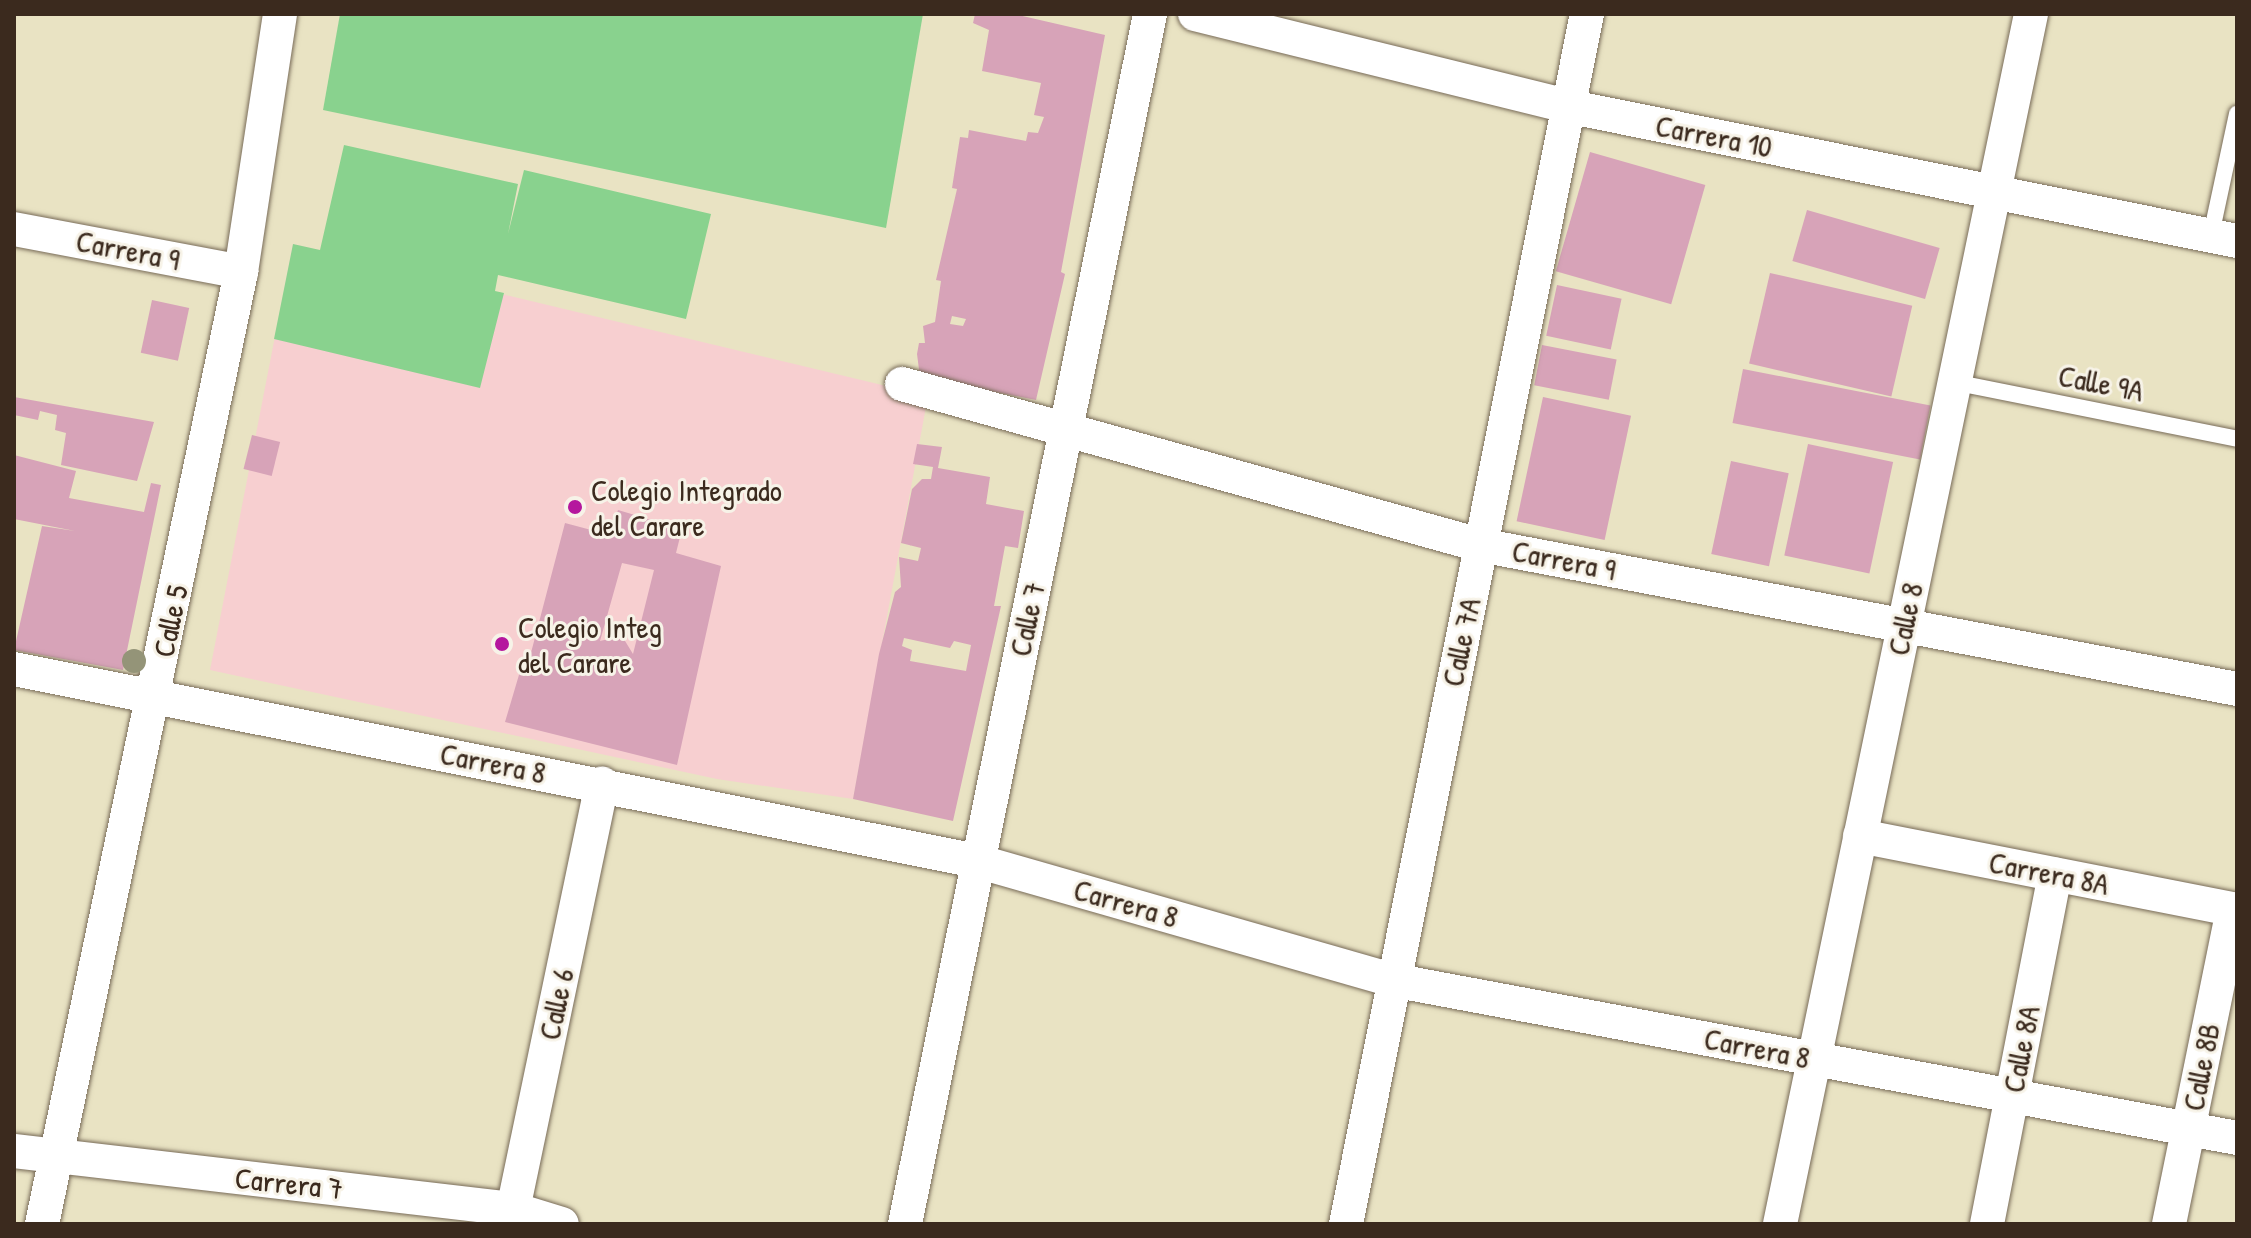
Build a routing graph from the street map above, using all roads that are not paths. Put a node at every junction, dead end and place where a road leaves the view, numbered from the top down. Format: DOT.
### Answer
graph roads {
  1 [pos="280,14"];
  2 [pos="1150,14"];
  3 [pos="1195,14"];
  4 [pos="1587,14"];
  5 [pos="2031,14"];
  6 [pos="1566,106"];
  7 [pos="2237,114"];
  8 [pos="1992,192"];
  9 [pos="14,229"];
  10 [pos="2224,238"];
  11 [pos="241,272"];
  12 [pos="1953,382"];
  13 [pos="902,384"];
  14 [pos="1065,433"];
  15 [pos="2237,439"];
  16 [pos="1480,545"];
  17 [pos="1904,625"];
  18 [pos="14,669"];
  19 [pos="2237,689"];
  20 [pos="154,695"];
  21 [pos="602,784"];
  22 [pos="1860,836"];
  23 [pos="977,861"];
  24 [pos="2055,875"];
  25 [pos="2235,910"];
  26 [pos="1392,980"];
  27 [pos="1814,1059"];
  28 [pos="2012,1096"];
  29 [pos="2188,1129"];
  30 [pos="2237,1138"];
  31 [pos="14,1151"];
  32 [pos="54,1156"];
  33 [pos="511,1216"];
  34 [pos="42,1224"];
  35 [pos="562,1224"];
  36 [pos="905,1224"];
  37 [pos="1346,1224"];
  38 [pos="1780,1224"];
  39 [pos="1987,1224"];
  40 [pos="2169,1224"];
  1 -- 11 [label="street, Calle 5"];
  2 -- 14 [label="street, Calle 7"];
  3 -- 6 [label="street, Carrera 10"];
  4 -- 6 [label="street, Calle 7A"];
  5 -- 8 [label="street, Calle 8"];
  6 -- 8 [label="street, Carrera 10"];
  6 -- 16 [label="street, Calle 7A"];
  7 -- 10 [label="lane"];
  8 -- 10 [label="street, Carrera 10"];
  8 -- 12 [label="street, Calle 8"];
  9 -- 11 [label="street, Carrera 9"];
  11 -- 20 [label="street, Calle 5"];
  12 -- 15 [label="lane, Calle 9A"];
  12 -- 17 [label="street, Calle 8"];
  13 -- 14 [label="street, Carrera 9"];
  14 -- 16 [label="street, Carrera 9"];
  14 -- 23 [label="street, Calle 7"];
  16 -- 17 [label="street, Carrera 9"];
  16 -- 26 [label="street, Calle 7A"];
  17 -- 19 [label="street, Carrera 9"];
  17 -- 22 [label="street, Calle 8"];
  18 -- 20 [label="street, Carrera 8"];
  20 -- 21 [label="street, Carrera 8"];
  20 -- 32 [label="street, Calle 5"];
  21 -- 23 [label="street, Carrera 8"];
  21 -- 33 [label="street, Calle 6"];
  22 -- 24 [label="street, Carrera 8A"];
  22 -- 27 [label="street, Calle 8"];
  23 -- 26 [label="street, Carrera 8"];
  23 -- 36 [label="street, Calle 7"];
  24 -- 25 [label="street, Carrera 8A"];
  24 -- 28 [label="street, Calle 8A"];
  25 -- 29 [label="street, Calle 8B"];
  26 -- 27 [label="street, Carrera 8"];
  26 -- 37 [label="street, Calle 7A"];
  27 -- 28 [label="street, Carrera 8"];
  27 -- 38 [label="street, Calle 8"];
  28 -- 29 [label="street, Carrera 8"];
  28 -- 39 [label="street, Calle 8A"];
  29 -- 30 [label="street, Carrera 8"];
  29 -- 40 [label="street, Calle 8B"];
  31 -- 32 [label="street, Carrera 7"];
  32 -- 33 [label="street, Carrera 7"];
  32 -- 34 [label="street, Calle 5"];
  33 -- 35 [label="street, Carrera 7"];
}
